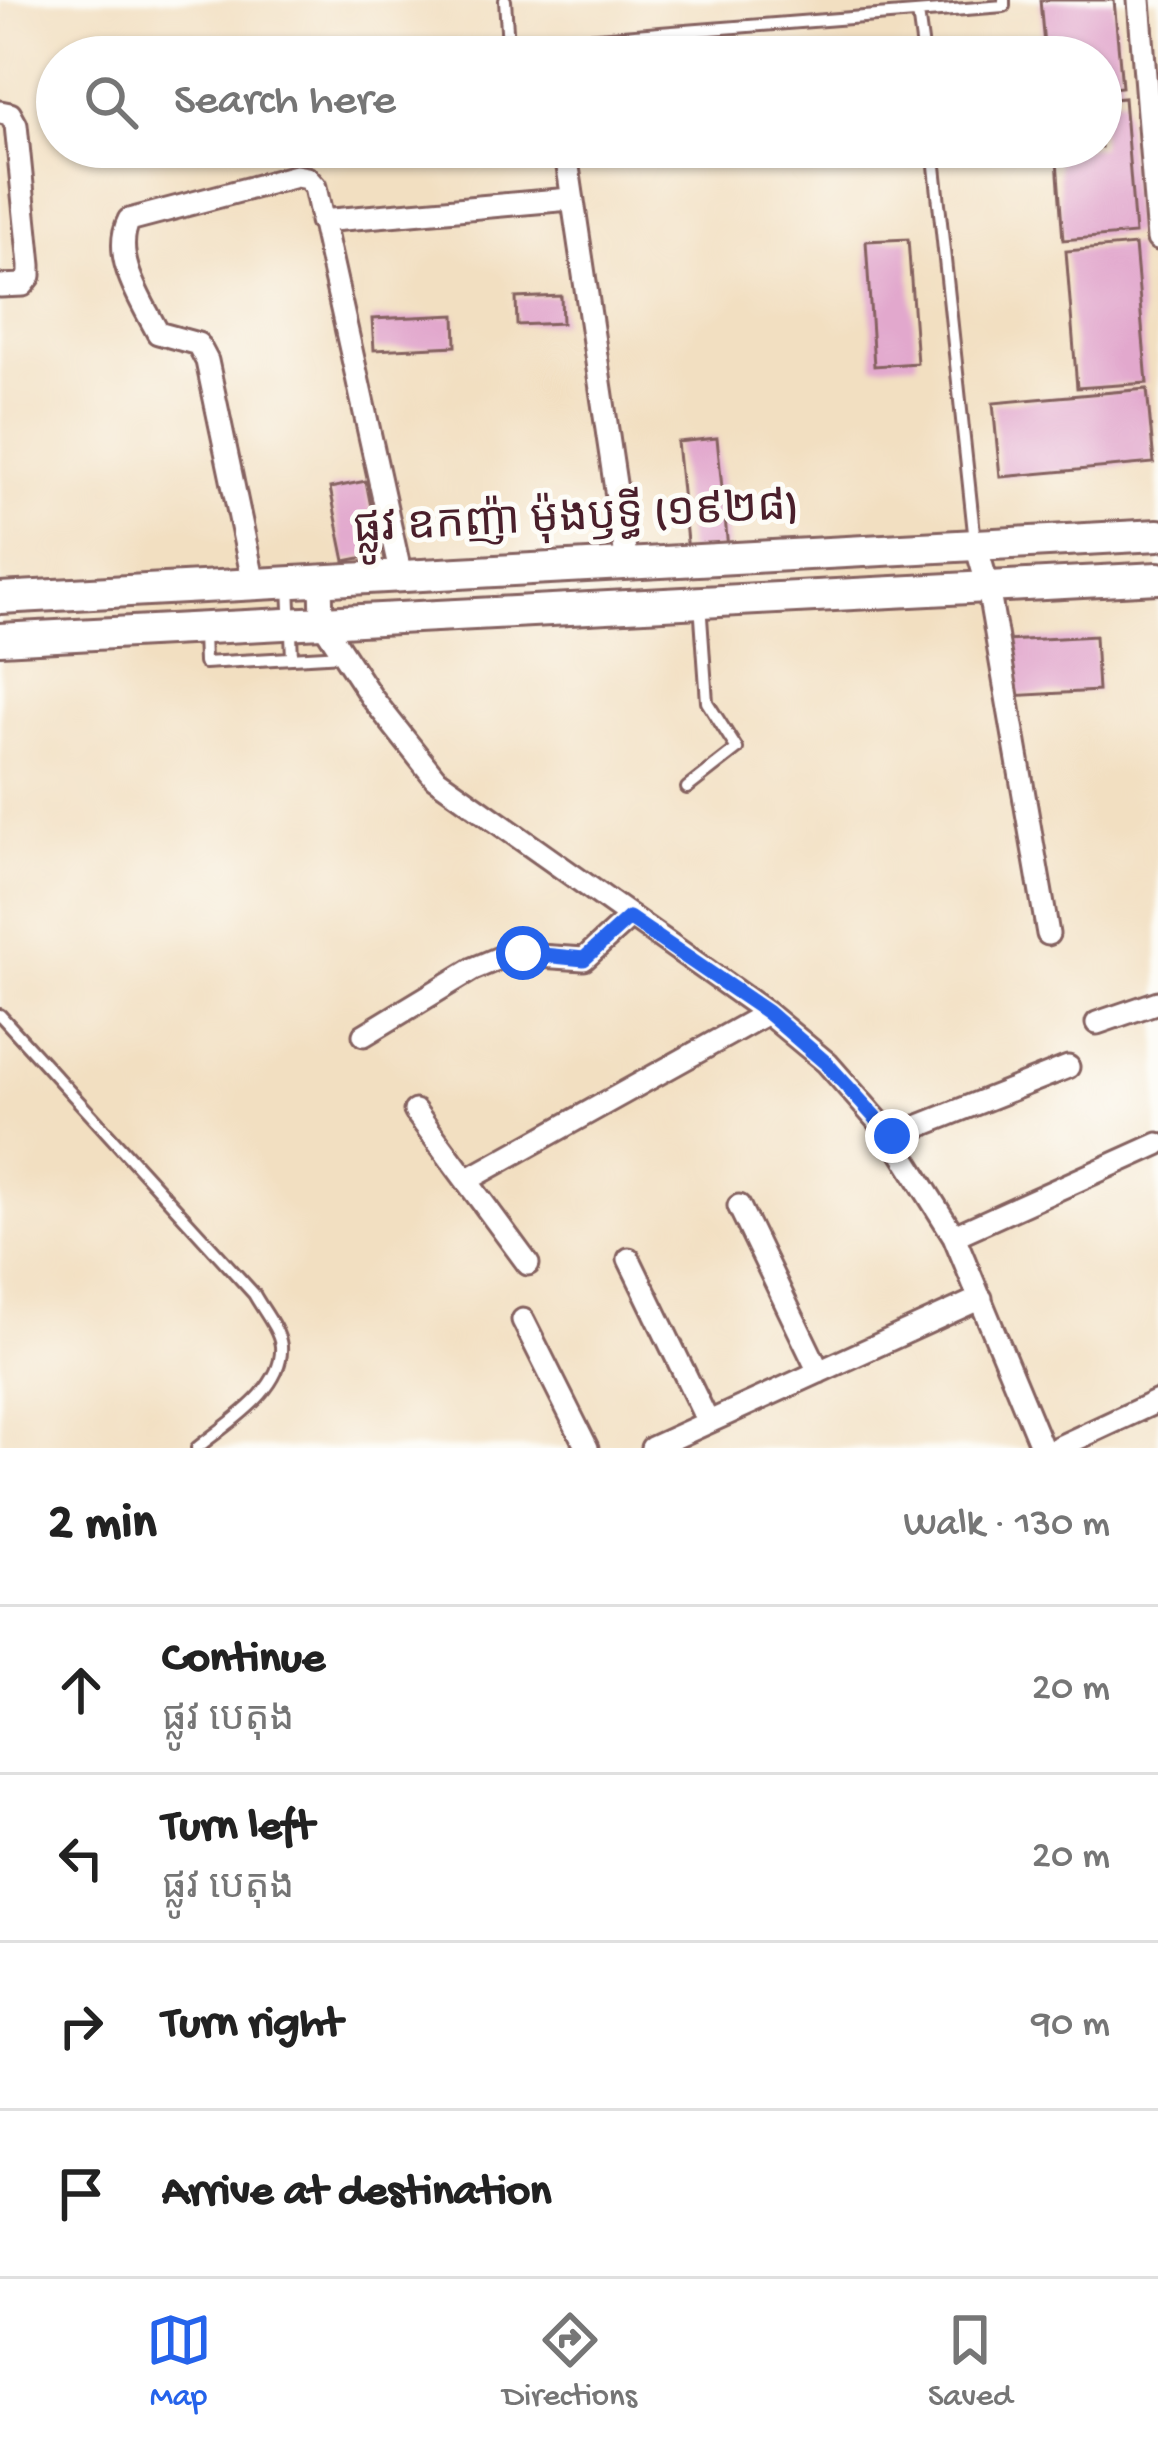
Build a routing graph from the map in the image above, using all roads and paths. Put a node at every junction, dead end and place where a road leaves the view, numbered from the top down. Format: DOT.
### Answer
graph roads {
  1 [pos="505,0"];
  2 [pos="1004,0"];
  3 [pos="1138,0"];
  4 [pos="918,13"];
  5 [pos="507,36"];
  6 [pos="623,36"];
  7 [pos="921,36"];
  8 [pos="1150,45"];
  9 [pos="0,112"];
  10 [pos="567,168"];
  11 [pos="935,168"];
  12 [pos="570,199"];
  13 [pos="321,221"];
  14 [pos="1158,238"];
  15 [pos="0,286"];
  16 [pos="1158,535"];
  17 [pos="975,542"];
  18 [pos="627,564"];
  19 [pos="401,576"];
  20 [pos="1158,578"];
  21 [pos="321,580"];
  22 [pos="289,582"];
  23 [pos="254,584"];
  24 [pos="988,587"];
  25 [pos="0,598"];
  26 [pos="700,602"];
  27 [pos="306,623"];
  28 [pos="203,629"];
  29 [pos="0,640"];
  30 [pos="344,656"];
  31 [pos="292,658"];
  32 [pos="687,788"];
  33 [pos="629,918"];
  34 [pos="1048,934"];
  35 [pos="1158,1002"];
  36 [pos="767,1012"];
  37 [pos="0,1015"];
  38 [pos="1097,1023"];
  39 [pos="364,1035"];
  40 [pos="1068,1067"];
  41 [pos="415,1111"];
  42 [pos="892,1136"];
  43 [pos="1158,1144"];
  44 [pos="466,1180"];
  45 [pos="739,1206"];
  46 [pos="953,1236"];
  47 [pos="629,1259"];
  48 [pos="529,1264"];
  49 [pos="981,1298"];
  50 [pos="523,1320"];
  51 [pos="819,1372"];
  52 [pos="1158,1401"];
  53 [pos="708,1422"];
  54 [pos="197,1448"];
  55 [pos="587,1448"];
  56 [pos="652,1448"];
  57 [pos="1042,1448"];
  58 [pos="1057,1448"];
  1 -- 5 [label="lane"];
  2 -- 4 [label="lane"];
  3 -- 8 [label="street"];
  4 -- 6 [label="lane"];
  4 -- 7 [label="lane"];
  8 -- 14 [label="street"];
  9 -- 15 [label="street"];
  10 -- 12 [label="street"];
  11 -- 17 [label="lane"];
  12 -- 13 [label="street"];
  12 -- 18 [label="street"];
  13 -- 19 [label="street"];
  13 -- 23 [label="street"];
  16 -- 17 [label="main road, ផ្លូវ ឧកញ៉ា ម៉ុងឫទ្ធី (១៩២៨)"];
  17 -- 18 [label="main road, ផ្លូវ ឧកញ៉ា ម៉ុងឫទ្ធី (១៩២៨)"];
  17 -- 24 [label="street"];
  18 -- 19 [label="main road, ផ្លូវ ឧកញ៉ា ម៉ុងឫទ្ធី (១៩២៨)"];
  19 -- 21 [label="main road, ផ្លូវ ឧកញ៉ា ម៉ុងឫទ្ធី (១៩២៨)"];
  20 -- 24 [label="main road, ផ្លូវ ឧកញ៉ា ម៉ុងឫទ្ធី (១៩២៨)"];
  21 -- 22 [label="main road, ផ្លូវ ឧកញ៉ា ម៉ុងឫទ្ធី (១៩២៨)"];
  21 -- 27 [label="street"];
  22 -- 23 [label="main road, ផ្លូវ ឧកញ៉ា ម៉ុងឫទ្ធី (១៩២៨)"];
  22 -- 27 [label="lane"];
  23 -- 25 [label="main road, ផ្លូវ ឧកញ៉ា ម៉ុងឫទ្ធី (១៩២៨)"];
  24 -- 26 [label="main road, ផ្លូវ ឧកញ៉ា ម៉ុងឫទ្ធី (១៩២៨)"];
  24 -- 34 [label="street"];
  26 -- 27 [label="main road, ផ្លូវ ឧកញ៉ា ម៉ុងឫទ្ធី (១៩២៨)"];
  26 -- 32 [label="lane"];
  27 -- 28 [label="main road, ផ្លូវ ឧកញ៉ា ម៉ុងឫទ្ធី (១៩២៨)"];
  27 -- 30 [label="street"];
  27 -- 31 [label="lane"];
  28 -- 29 [label="main road, ផ្លូវ ឧកញ៉ា ម៉ុងឫទ្ធី (១៩២៨)"];
  28 -- 31 [label="lane"];
  30 -- 31 [label="lane"];
  30 -- 33 [label="street"];
  33 -- 36 [label="street"];
  33 -- 39 [label="street"];
  35 -- 38 [label="street"];
  36 -- 42 [label="street"];
  36 -- 44 [label="street"];
  37 -- 54 [label="lane"];
  40 -- 42 [label="street"];
  41 -- 44 [label="street"];
  42 -- 46 [label="street"];
  43 -- 46 [label="street"];
  44 -- 48 [label="street"];
  45 -- 51 [label="street"];
  46 -- 49 [label="street"];
  47 -- 53 [label="street"];
  49 -- 51 [label="street"];
  49 -- 57 [label="street"];
  50 -- 55 [label="street"];
  51 -- 53 [label="street"];
  52 -- 58 [label="street"];
  53 -- 56 [label="street"];
}
